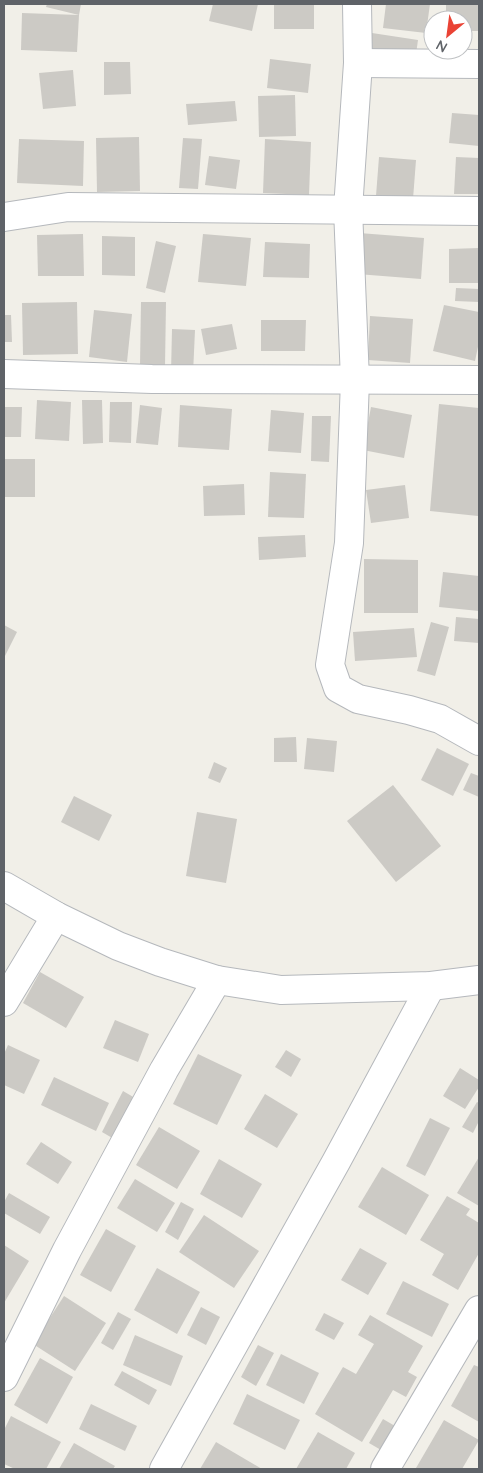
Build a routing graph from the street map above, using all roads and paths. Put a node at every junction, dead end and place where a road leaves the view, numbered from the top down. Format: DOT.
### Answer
graph roads {
  1 [pos="357,4"];
  2 [pos="358,63"];
  3 [pos="479,64"];
  4 [pos="348,209"];
  5 [pos="479,211"];
  6 [pos="4,216"];
  7 [pos="4,374"];
  8 [pos="355,380"];
  9 [pos="479,380"];
  10 [pos="479,741"];
  11 [pos="4,886"];
  12 [pos="56,916"];
  13 [pos="217,980"];
  14 [pos="479,980"];
  15 [pos="431,986"];
  16 [pos="4,1002"];
  17 [pos="479,1310"];
  18 [pos="4,1377"];
  19 [pos="164,1469"];
  20 [pos="385,1469"];
  1 -- 2 [label="street"];
  2 -- 3 [label="street"];
  2 -- 4 [label="street"];
  4 -- 5 [label="street"];
  4 -- 6 [label="street"];
  4 -- 8 [label="street"];
  7 -- 8 [label="street"];
  8 -- 9 [label="street"];
  8 -- 10 [label="street"];
  11 -- 12 [label="street"];
  12 -- 13 [label="street"];
  12 -- 16 [label="street"];
  13 -- 15 [label="street"];
  13 -- 18 [label="street"];
  14 -- 15 [label="street"];
  15 -- 19 [label="street"];
  17 -- 20 [label="street"];
}
